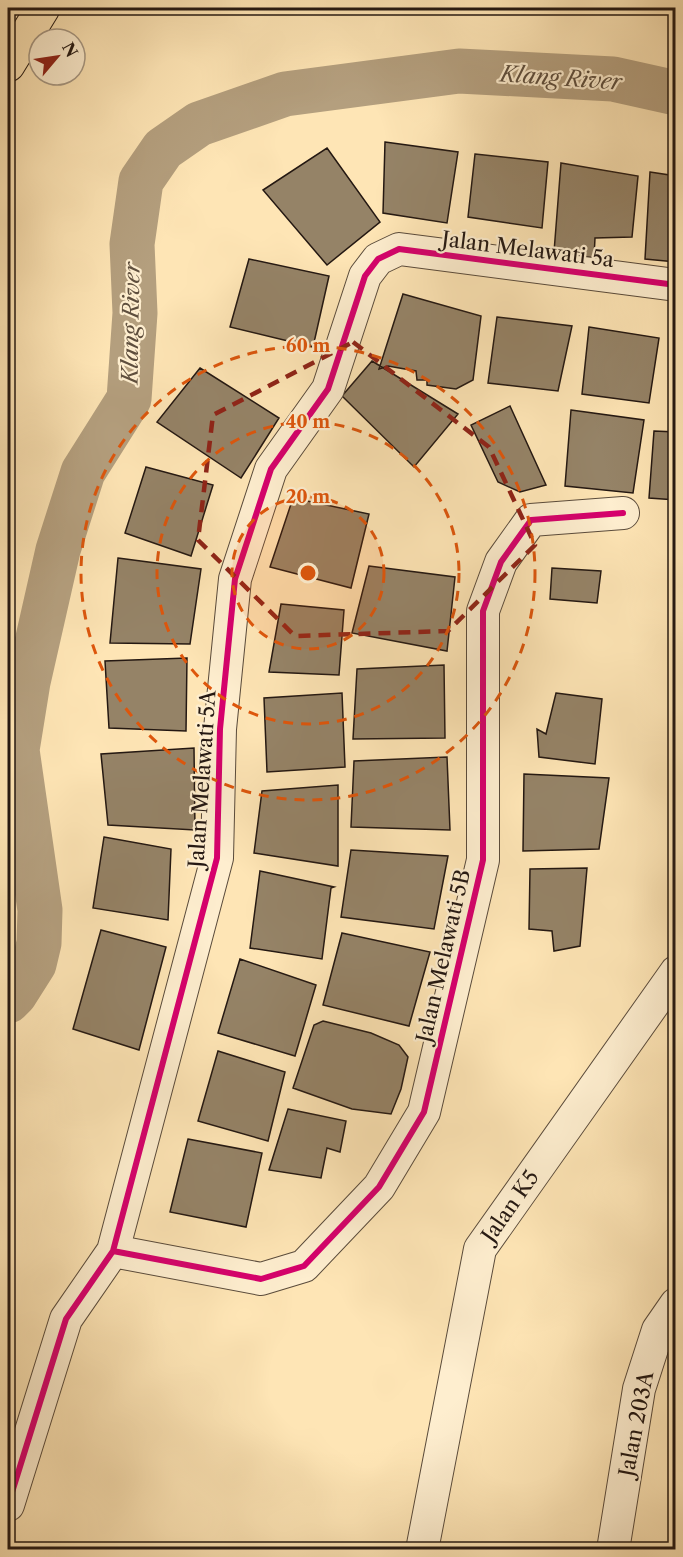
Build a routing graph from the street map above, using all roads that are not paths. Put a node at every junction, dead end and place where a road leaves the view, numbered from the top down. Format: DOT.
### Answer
graph roads {
  1 [pos="43,8"];
  2 [pos="8,65"];
  3 [pos="378,259"];
  4 [pos="675,285"];
  5 [pos="623,513"];
  6 [pos="675,972"];
  7 [pos="113,1251"];
  8 [pos="675,1304"];
  9 [pos="8,1503"];
  10 [pos="422,1550"];
  11 [pos="613,1550"];
  1 -- 2 [label="main road"];
  3 -- 4 [label="street, Jalan Melawati 5a"];
  3 -- 7 [label="street, Jalan Melawati 5A"];
  5 -- 7 [label="street, Jalan Melawati 5B"];
  6 -- 10 [label="street, Jalan K5"];
  7 -- 9 [label="street, Jalan Melawati 5A"];
  8 -- 11 [label="street, Jalan 203A"];
}
